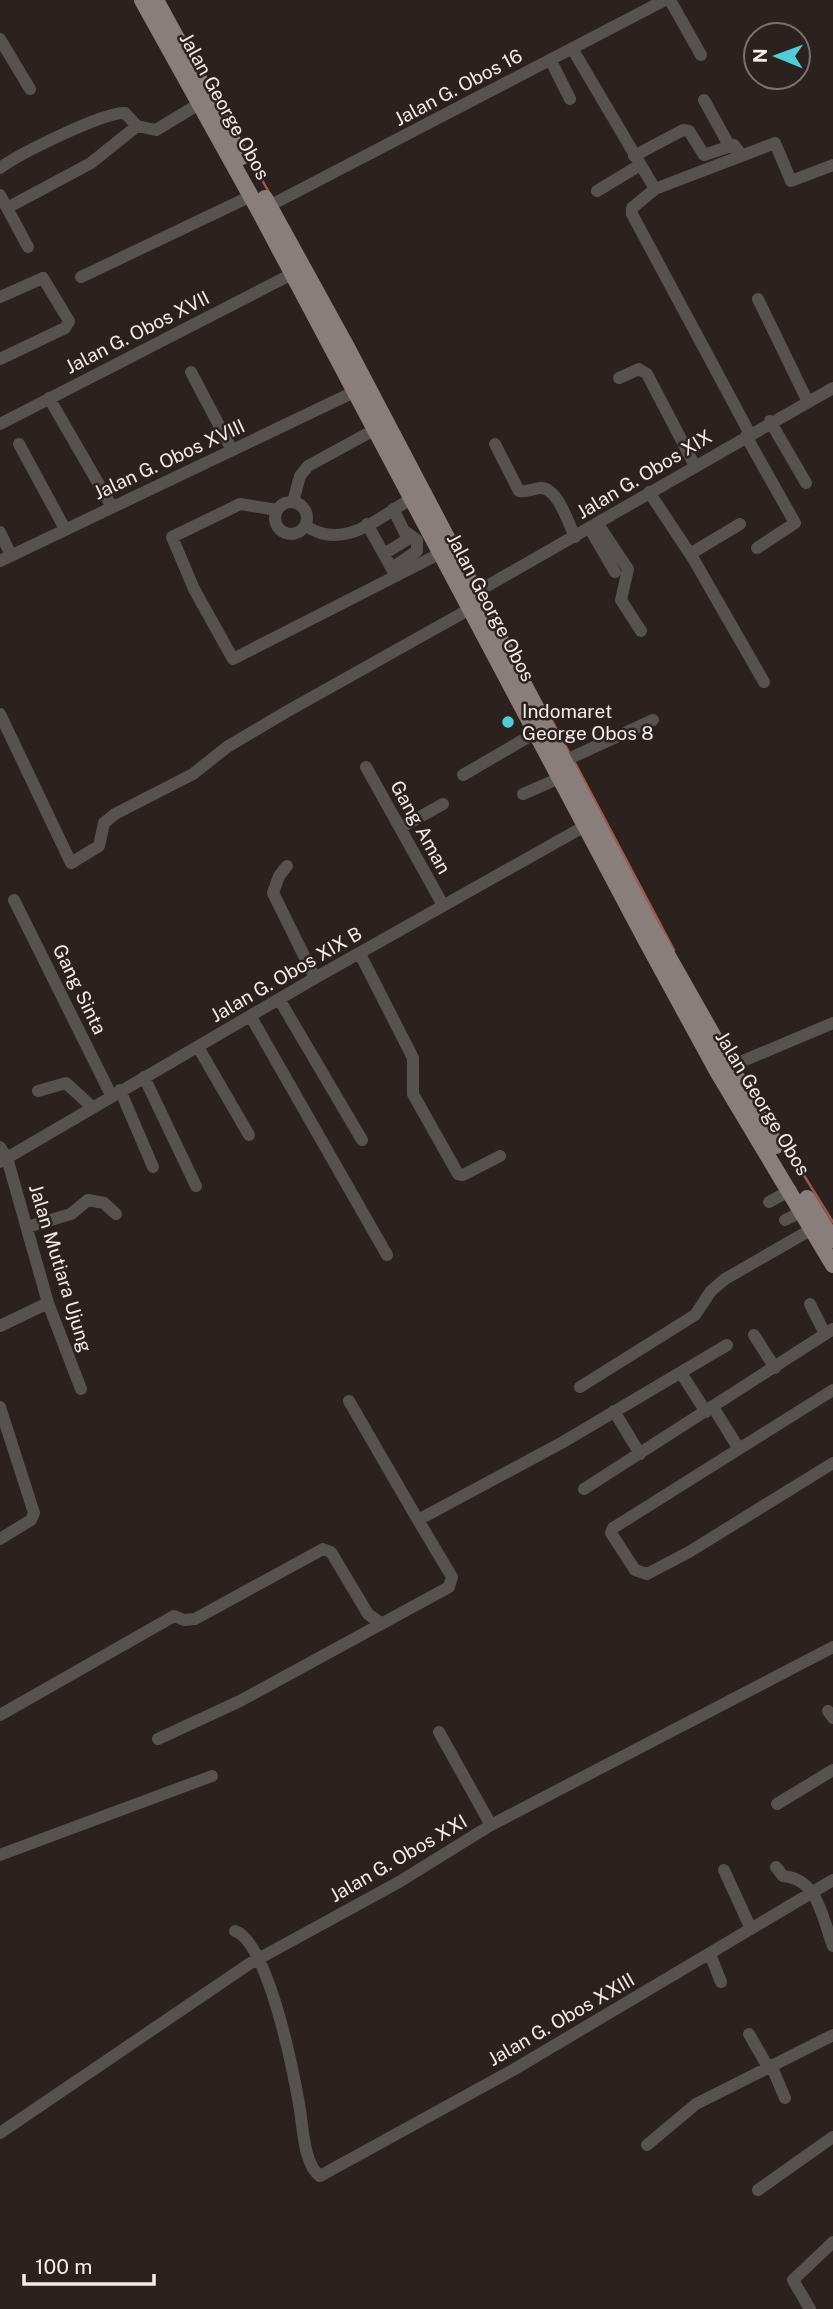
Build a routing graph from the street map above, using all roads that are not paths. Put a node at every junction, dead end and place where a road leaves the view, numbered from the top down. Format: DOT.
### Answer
graph roads {
  1 [pos="142,0"];
  2 [pos="156,0"];
  3 [pos="667,0"];
  4 [pos="0,39"];
  5 [pos="573,50"];
  6 [pos="701,55"];
  7 [pos="551,61"];
  8 [pos="30,89"];
  9 [pos="570,99"];
  10 [pos="704,100"];
  11 [pos="199,104"];
  12 [pos="137,126"];
  13 [pos="637,160"];
  14 [pos="833,165"];
  15 [pos="0,168"];
  16 [pos="656,189"];
  17 [pos="597,191"];
  18 [pos="0,195"];
  19 [pos="251,196"];
  20 [pos="269,206"];
  21 [pos="7,208"];
  22 [pos="28,247"];
  23 [pos="292,274"];
  24 [pos="80,276"];
  25 [pos="0,297"];
  26 [pos="758,299"];
  27 [pos="0,359"];
  28 [pos="191,372"];
  29 [pos="619,378"];
  30 [pos="833,388"];
  31 [pos="354,392"];
  32 [pos="49,398"];
  33 [pos="807,400"];
  34 [pos="770,421"];
  35 [pos="0,424"];
  36 [pos="370,432"];
  37 [pos="748,435"];
  38 [pos="19,444"];
  39 [pos="495,444"];
  40 [pos="232,450"];
  41 [pos="695,466"];
  42 [pos="806,483"];
  43 [pos="649,492"];
  44 [pos="411,499"];
  45 [pos="293,502"];
  46 [pos="112,507"];
  47 [pos="393,509"];
  48 [pos="277,510"];
  49 [pos="367,524"];
  50 [pos="740,524"];
  51 [pos="306,526"];
  52 [pos="594,527"];
  53 [pos="65,529"];
  54 [pos="0,532"];
  55 [pos="407,532"];
  56 [pos="575,537"];
  57 [pos="757,548"];
  58 [pos="384,554"];
  59 [pos="690,554"];
  60 [pos="436,556"];
  61 [pos="5,558"];
  62 [pos="394,572"];
  63 [pos="615,572"];
  64 [pos="475,593"];
  65 [pos="465,612"];
  66 [pos="641,631"];
  67 [pos="764,682"];
  68 [pos="0,714"];
  69 [pos="653,720"];
  70 [pos="535,733"];
  71 [pos="564,761"];
  72 [pos="366,768"];
  73 [pos="463,775"];
  74 [pos="560,778"];
  75 [pos="523,794"];
  76 [pos="443,804"];
  77 [pos="585,825"];
  78 [pos="400,828"];
  79 [pos="287,866"];
  80 [pos="15,900"];
  81 [pos="443,905"];
  82 [pos="359,954"];
  83 [pos="314,978"];
  84 [pos="279,999"];
  85 [pos="251,1017"];
  86 [pos="833,1023"];
  87 [pos="198,1047"];
  88 [pos="731,1066"];
  89 [pos="144,1077"];
  90 [pos="38,1091"];
  91 [pos="116,1093"];
  92 [pos="92,1107"];
  93 [pos="249,1136"];
  94 [pos="362,1140"];
  95 [pos="2,1156"];
  96 [pos="500,1156"];
  97 [pos="153,1167"];
  98 [pos="195,1186"];
  99 [pos="791,1190"];
  100 [pos="769,1202"];
  101 [pos="803,1211"];
  102 [pos="116,1214"];
  103 [pos="785,1220"];
  104 [pos="27,1227"];
  105 [pos="812,1229"];
  106 [pos="833,1240"];
  107 [pos="387,1255"];
  108 [pos="833,1265"];
  109 [pos="48,1303"];
  110 [pos="810,1304"];
  111 [pos="0,1326"];
  112 [pos="829,1332"];
  113 [pos="754,1335"];
  114 [pos="727,1345"];
  115 [pos="775,1368"];
  116 [pos="681,1373"];
  117 [pos="580,1387"];
  118 [pos="81,1389"];
  119 [pos="833,1390"];
  120 [pos="349,1401"];
  121 [pos="0,1407"];
  122 [pos="709,1409"];
  123 [pos="614,1411"];
  124 [pos="739,1449"];
  125 [pos="640,1454"];
  126 [pos="833,1463"];
  127 [pos="584,1489"];
  128 [pos="418,1520"];
  129 [pos="0,1539"];
  130 [pos="382,1624"];
  131 [pos="833,1647"];
  132 [pos="0,1715"];
  133 [pos="439,1732"];
  134 [pos="158,1740"];
  135 [pos="833,1770"];
  136 [pos="212,1776"];
  137 [pos="776,1804"];
  138 [pos="491,1825"];
  139 [pos="0,1855"];
  140 [pos="776,1867"];
  141 [pos="724,1870"];
  142 [pos="833,1880"];
  143 [pos="813,1892"];
  144 [pos="751,1929"];
  145 [pos="235,1931"];
  146 [pos="833,1945"];
  147 [pos="710,1954"];
  148 [pos="260,1957"];
  149 [pos="721,1982"];
  150 [pos="748,2034"];
  151 [pos="833,2035"];
  152 [pos="769,2066"];
  153 [pos="785,2098"];
  154 [pos="0,2133"];
  155 [pos="833,2137"];
  156 [pos="647,2145"];
  157 [pos="758,2190"];
  158 [pos="833,2242"];
  159 [pos="810,2309"];
  1 -- 11 [label="main road, Jalan George Obos"];
  2 -- 20 [label="main road, Jalan George Obos"];
  3 -- 5 [label="street, Jalan G. Obos 16"];
  3 -- 6 [label="street"];
  4 -- 8 [label="street"];
  5 -- 7 [label="street, Jalan G. Obos 16"];
  5 -- 13 [label="street"];
  7 -- 9 [label="street"];
  7 -- 20 [label="street, Jalan G. Obos 16"];
  10 -- 13 [label="street"];
  11 -- 12 [label="street"];
  11 -- 19 [label="main road, Jalan George Obos"];
  12 -- 15 [label="street"];
  12 -- 21 [label="street"];
  13 -- 16 [label="street"];
  13 -- 17 [label="street"];
  14 -- 16 [label="street"];
  16 -- 37 [label="street"];
  18 -- 21 [label="street"];
  19 -- 23 [label="main road, Jalan George Obos"];
  19 -- 24 [label="street"];
  20 -- 64 [label="main road, Jalan George Obos"];
  21 -- 22 [label="street"];
  23 -- 31 [label="main road, Jalan George Obos"];
  23 -- 32 [label="street, Jalan G. Obos XVII"];
  25 -- 27 [label="street"];
  26 -- 33 [label="street"];
  28 -- 40 [label="street"];
  29 -- 41 [label="street"];
  30 -- 33 [label="street, Jalan G. Obos XIX"];
  31 -- 36 [label="main road, Jalan George Obos"];
  31 -- 40 [label="street, Jalan G. Obos XVIII"];
  32 -- 35 [label="street, Jalan G. Obos XVII"];
  32 -- 46 [label="street"];
  33 -- 34 [label="street, Jalan G. Obos XIX"];
  34 -- 37 [label="street, Jalan G. Obos XIX"];
  34 -- 42 [label="street"];
  36 -- 44 [label="main road, Jalan George Obos"];
  36 -- 45 [label="street"];
  37 -- 41 [label="street, Jalan G. Obos XIX"];
  37 -- 57 [label="street"];
  38 -- 53 [label="street"];
  39 -- 56 [label="street"];
  40 -- 46 [label="street, Jalan G. Obos XVIII"];
  41 -- 43 [label="street, Jalan G. Obos XIX"];
  43 -- 52 [label="street, Jalan G. Obos XIX"];
  43 -- 59 [label="street"];
  44 -- 47 [label="street"];
  44 -- 60 [label="main road, Jalan George Obos"];
  45 -- 48 [label="street"];
  45 -- 51 [label="street"];
  46 -- 53 [label="street, Jalan G. Obos XVIII"];
  47 -- 49 [label="street"];
  47 -- 55 [label="street"];
  48 -- 51 [label="street"];
  48 -- 62 [label="street"];
  49 -- 51 [label="street"];
  49 -- 58 [label="street"];
  50 -- 59 [label="street"];
  52 -- 56 [label="street, Jalan G. Obos XIX"];
  52 -- 63 [label="street"];
  52 -- 66 [label="street"];
  53 -- 61 [label="street, Jalan G. Obos XVIII"];
  54 -- 61 [label="street"];
  55 -- 58 [label="street"];
  55 -- 62 [label="street"];
  56 -- 64 [label="street, Jalan G. Obos XIX"];
  58 -- 62 [label="street"];
  59 -- 67 [label="street"];
  60 -- 62 [label="street"];
  60 -- 65 [label="main road, Jalan George Obos"];
  64 -- 71 [label="main road, Jalan George Obos"];
  65 -- 68 [label="street"];
  65 -- 70 [label="main road, Jalan George Obos"];
  69 -- 71 [label="street"];
  70 -- 73 [label="street"];
  70 -- 74 [label="main road, Jalan George Obos"];
  71 -- 88 [label="main road, Jalan George Obos"];
  72 -- 78 [label="street, Gang Aman"];
  74 -- 75 [label="street"];
  74 -- 77 [label="main road, Jalan George Obos"];
  76 -- 78 [label="street"];
  77 -- 81 [label="street, Jalan G. Obos XIX B"];
  77 -- 99 [label="main road, Jalan George Obos"];
  78 -- 81 [label="street, Gang Aman"];
  79 -- 83 [label="street"];
  80 -- 91 [label="street, Gang Sinta"];
  81 -- 82 [label="street, Jalan G. Obos XIX B"];
  82 -- 83 [label="street, Jalan G. Obos XIX B"];
  82 -- 96 [label="street"];
  83 -- 84 [label="street, Jalan G. Obos XIX B"];
  84 -- 85 [label="street, Jalan G. Obos XIX B"];
  84 -- 94 [label="street"];
  85 -- 87 [label="street, Jalan G. Obos XIX B"];
  85 -- 107 [label="street"];
  86 -- 88 [label="street"];
  87 -- 89 [label="street, Jalan G. Obos XIX B"];
  87 -- 93 [label="street"];
  88 -- 106 [label="main road, Jalan George Obos"];
  89 -- 91 [label="street, Jalan G. Obos XIX B"];
  89 -- 98 [label="street"];
  90 -- 92 [label="street"];
  91 -- 92 [label="street, Jalan G. Obos XIX B"];
  91 -- 97 [label="street, Gang Sinta"];
  92 -- 95 [label="street, Jalan G. Obos XIX B"];
  95 -- 104 [label="street, Jalan Mutiara Ujung"];
  99 -- 100 [label="street"];
  99 -- 101 [label="main road, Jalan George Obos"];
  101 -- 103 [label="street"];
  101 -- 105 [label="main road, Jalan George Obos"];
  102 -- 104 [label="street"];
  104 -- 109 [label="street, Jalan Mutiara Ujung"];
  105 -- 108 [label="main road, Jalan George Obos"];
  105 -- 117 [label="street"];
  109 -- 111 [label="street"];
  109 -- 118 [label="street, Jalan Mutiara Ujung"];
  110 -- 112 [label="street"];
  112 -- 115 [label="street"];
  113 -- 115 [label="street"];
  114 -- 116 [label="street"];
  115 -- 122 [label="street"];
  116 -- 122 [label="street"];
  116 -- 123 [label="street"];
  119 -- 124 [label="street"];
  120 -- 128 [label="street"];
  121 -- 129 [label="street"];
  122 -- 124 [label="street"];
  122 -- 125 [label="street"];
  123 -- 125 [label="street"];
  123 -- 128 [label="street"];
  124 -- 126 [label="street"];
  125 -- 127 [label="street"];
  128 -- 130 [label="street"];
  130 -- 132 [label="street"];
  130 -- 134 [label="street"];
  131 -- 138 [label="street, Jalan G. Obos XXI"];
  133 -- 138 [label="street"];
  135 -- 137 [label="street"];
  136 -- 139 [label="street"];
  138 -- 148 [label="street, Jalan G. Obos XXI"];
  140 -- 143 [label="street"];
  141 -- 144 [label="street"];
  142 -- 143 [label="street, Jalan G. Obos XXIII"];
  143 -- 144 [label="street, Jalan G. Obos XXIII"];
  143 -- 146 [label="street"];
  144 -- 147 [label="street, Jalan G. Obos XXIII"];
  145 -- 148 [label="street"];
  147 -- 148 [label="street, Jalan G. Obos XXIII"];
  147 -- 149 [label="street"];
  148 -- 154 [label="street, Jalan G. Obos XXI"];
  150 -- 152 [label="street"];
  151 -- 152 [label="street"];
  152 -- 153 [label="street"];
  152 -- 156 [label="street"];
  155 -- 157 [label="street"];
  158 -- 159 [label="street"];
}
